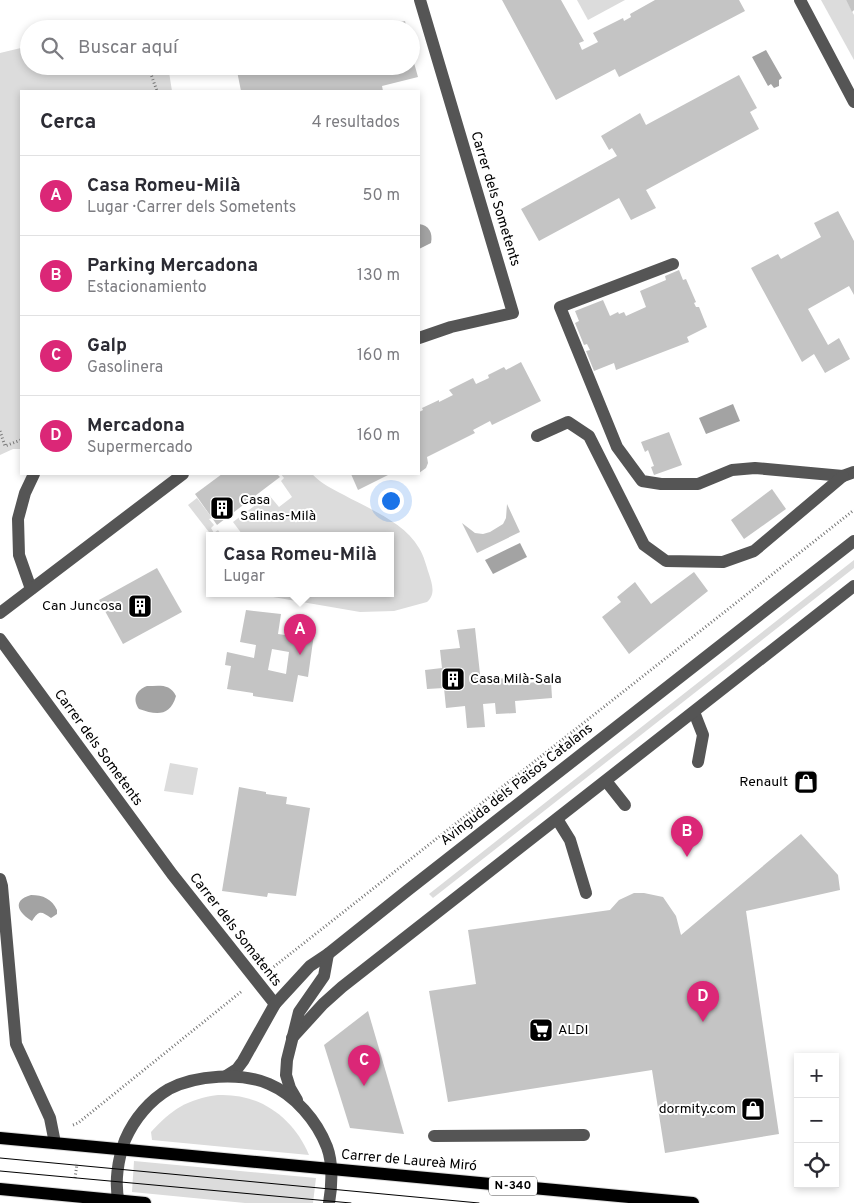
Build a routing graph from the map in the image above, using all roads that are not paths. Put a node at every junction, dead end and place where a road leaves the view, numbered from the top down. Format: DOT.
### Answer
graph roads {
  1 [pos="420,0"];
  2 [pos="800,0"];
  3 [pos="854,102"];
  4 [pos="672,264"];
  5 [pos="420,338"];
  6 [pos="537,436"];
  7 [pos="849,474"];
  8 [pos="34,475"];
  9 [pos="182,475"];
  10 [pos="854,541"];
  11 [pos="854,586"];
  12 [pos="31,589"];
  13 [pos="0,613"];
  14 [pos="0,639"];
  15 [pos="694,712"];
  16 [pos="698,762"];
  17 [pos="606,781"];
  18 [pos="625,805"];
  19 [pos="557,819"];
  20 [pos="172,874"];
  21 [pos="0,879"];
  22 [pos="586,893"];
  23 [pos="328,954"];
  24 [pos="275,1004"];
  25 [pos="292,1038"];
  26 [pos="226,1076"];
  27 [pos="303,1108"];
  28 [pos="584,1135"];
  29 [pos="434,1136"];
  30 [pos="0,1138"];
  31 [pos="56,1143"];
  32 [pos="122,1150"];
  33 [pos="330,1169"];
  34 [pos="4,1190"];
  35 [pos="119,1202"];
  36 [pos="145,1203"];
  37 [pos="329,1203"];
  38 [pos="693,1203"];
  1 -- 5 [label="street, Carrer dels Sometents"];
  2 -- 3 [label="street"];
  4 -- 7 [label="street"];
  6 -- 7 [label="street"];
  8 -- 12 [label="street"];
  9 -- 12 [label="street"];
  10 -- 23 [label="street, Avinguda dels Països Catalans"];
  11 -- 15 [label="street"];
  12 -- 13 [label="street"];
  14 -- 20 [label="street, Carrer dels Sometents"];
  15 -- 16 [label="street"];
  15 -- 17 [label="street"];
  17 -- 18 [label="street"];
  17 -- 19 [label="street"];
  19 -- 22 [label="street"];
  19 -- 25 [label="street"];
  20 -- 24 [label="street, Carrer dels Somatents"];
  21 -- 31 [label="street"];
  23 -- 24 [label="street, Avinguda dels Països Catalans"];
  23 -- 25 [label="street"];
  24 -- 26 [label="street, Avinguda dels Països Catalans"];
  25 -- 27 [label="street"];
  26 -- 27 [label="street, Carrer de Laureà Miró"];
  26 -- 32 [label="street, Carrer de Laureà Miró"];
  27 -- 33 [label="street, Carrer de Laureà Miró"];
  28 -- 29 [label="street"];
  30 -- 31 [label="main road, Carrer de Laureà Miró / N-340"];
  31 -- 32 [label="main road, Carrer de Laureà Miró / N-340"];
  32 -- 33 [label="main road, Carrer de Laureà Miró / N-340"];
  32 -- 35 [label="street, Carrer de Laureà Miró"];
  33 -- 37 [label="street, Carrer de Laureà Miró"];
  33 -- 38 [label="main road, Carrer de Laureà Miró / N-340"];
  34 -- 35 [label="main road"];
  35 -- 36 [label="main road"];
}
